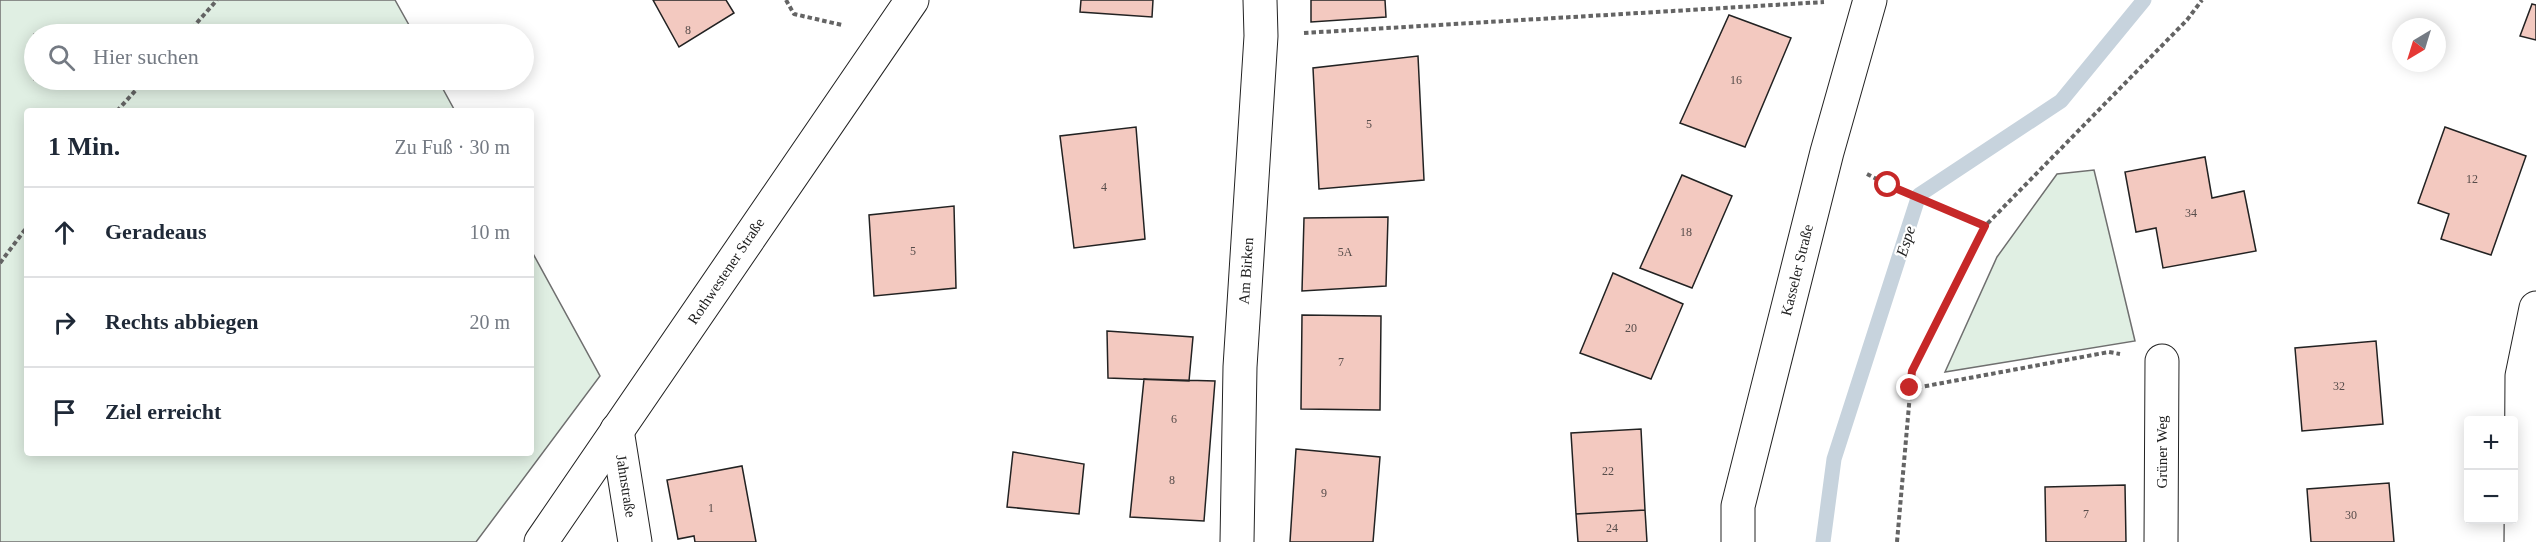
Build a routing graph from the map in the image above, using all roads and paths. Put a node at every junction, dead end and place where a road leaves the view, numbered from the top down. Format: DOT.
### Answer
graph roads {
  1 [pos="217,0"];
  2 [pos="786,0"];
  3 [pos="912,0"];
  4 [pos="1260,0"];
  5 [pos="1870,0"];
  6 [pos="2202,0"];
  7 [pos="1826,2"];
  8 [pos="196,24"];
  9 [pos="886,35"];
  10 [pos="1261,36"];
  11 [pos="137,90"];
  12 [pos="120,108"];
  13 [pos="1858,169"];
  14 [pos="1985,226"];
  15 [pos="24,231"];
  16 [pos="0,262"];
  17 [pos="2536,308"];
  18 [pos="2162,361"];
  19 [pos="2529,375"];
  20 [pos="1910,388"];
  21 [pos="616,430"];
  22 [pos="541,542"];
  23 [pos="635,542"];
  24 [pos="1237,542"];
  25 [pos="1738,542"];
  26 [pos="1897,542"];
  27 [pos="2161,542"];
  28 [pos="2521,542"];
  1 -- 8 [label="path"];
  2 -- 9 [label="path"];
  3 -- 9 [label="street, Rothwestener Straße"];
  4 -- 10 [label="street, Am Birken"];
  5 -- 25 [label="street, Kasseler Straße"];
  6 -- 14 [label="path"];
  7 -- 10 [label="path"];
  9 -- 21 [label="street, Rothwestener Straße"];
  10 -- 24 [label="street, Am Birken"];
  11 -- 12 [label="path"];
  13 -- 14 [label="path"];
  14 -- 20 [label="path"];
  15 -- 16 [label="path"];
  17 -- 19 [label="street"];
  18 -- 20 [label="path"];
  18 -- 27 [label="street, Grüner Weg"];
  19 -- 28 [label="street"];
  20 -- 26 [label="path"];
  21 -- 22 [label="street, Rothwestener Straße"];
  21 -- 23 [label="street, Jahnstraße"];
}
